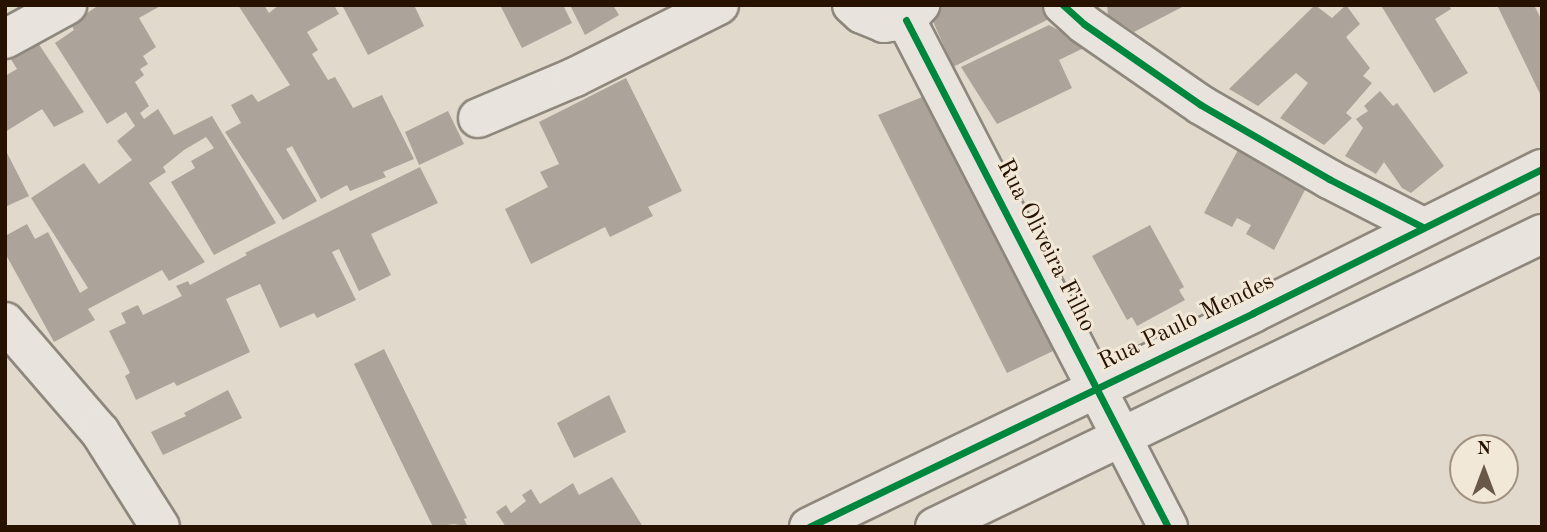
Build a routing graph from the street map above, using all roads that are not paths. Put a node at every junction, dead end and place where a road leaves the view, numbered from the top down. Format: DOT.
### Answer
graph roads {
  1 [pos="67,5"];
  2 [pos="719,5"];
  3 [pos="852,5"];
  4 [pos="1063,5"];
  5 [pos="913,13"];
  6 [pos="5,39"];
  7 [pos="478,118"];
  8 [pos="1542,169"];
  9 [pos="1423,228"];
  10 [pos="1542,234"];
  11 [pos="1254,313"];
  12 [pos="5,321"];
  13 [pos="1280,361"];
  14 [pos="1097,389"];
  15 [pos="1122,436"];
  16 [pos="160,527"];
  17 [pos="809,527"];
  18 [pos="935,527"];
  19 [pos="1168,527"];
  1 -- 6 [label="street"];
  2 -- 7 [label="street"];
  3 -- 5 [label="street"];
  4 -- 9 [label="street"];
  5 -- 14 [label="street, Rua Oliveira Filho"];
  8 -- 9 [label="street, Rua Paulo Mendes"];
  9 -- 11 [label="street, Rua Paulo Mendes"];
  10 -- 13 [label="street"];
  11 -- 13 [label="street"];
  11 -- 14 [label="street, Rua Paulo Mendes"];
  12 -- 16 [label="street"];
  13 -- 15 [label="street"];
  14 -- 15 [label="street, Rua Oliveira Filho"];
  14 -- 17 [label="street, Rua Paulo Mendes"];
  15 -- 18 [label="street"];
  15 -- 19 [label="street, Rua Oliveira Filho"];
}
